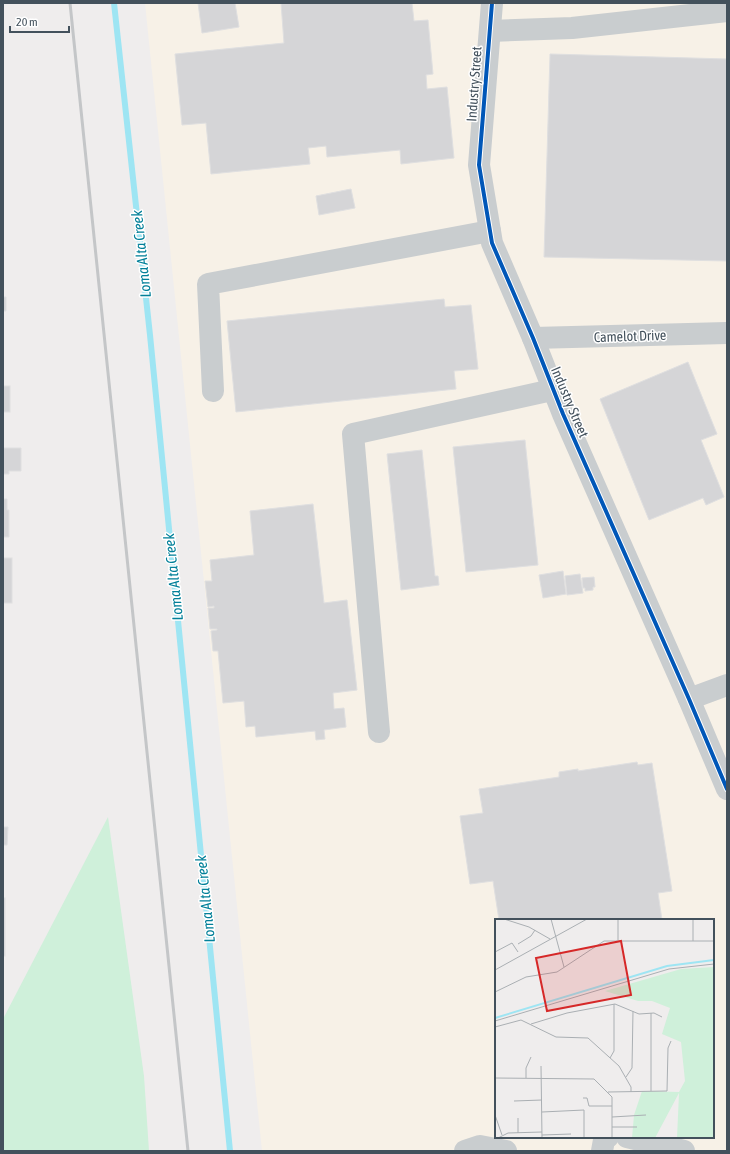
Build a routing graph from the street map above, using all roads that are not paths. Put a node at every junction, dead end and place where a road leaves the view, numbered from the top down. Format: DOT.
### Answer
graph roads {
  1 [pos="492,3"];
  2 [pos="727,11"];
  3 [pos="490,30"];
  4 [pos="490,231"];
  5 [pos="727,333"];
  6 [pos="533,338"];
  7 [pos="552,390"];
  8 [pos="213,391"];
  9 [pos="727,685"];
  10 [pos="689,699"];
  11 [pos="379,732"];
  12 [pos="723,767"];
  13 [pos="727,789"];
  14 [pos="607,1138"];
  15 [pos="631,1138"];
  16 [pos="465,1151"];
  17 [pos="506,1151"];
  18 [pos="602,1151"];
  19 [pos="684,1151"];
  1 -- 3 [label="street, Industry Street"];
  2 -- 3 [label="street"];
  3 -- 4 [label="street, Industry Street"];
  4 -- 6 [label="street, Industry Street"];
  4 -- 8 [label="street"];
  5 -- 6 [label="street, Camelot Drive"];
  6 -- 7 [label="street, Industry Street"];
  7 -- 10 [label="street, Industry Street"];
  7 -- 11 [label="street"];
  9 -- 10 [label="street"];
  10 -- 12 [label="street, Industry Street"];
  12 -- 13 [label="street, Industry Street"];
  14 -- 18 [label="street"];
  15 -- 19 [label="street"];
  16 -- 17 [label="street"];
}
